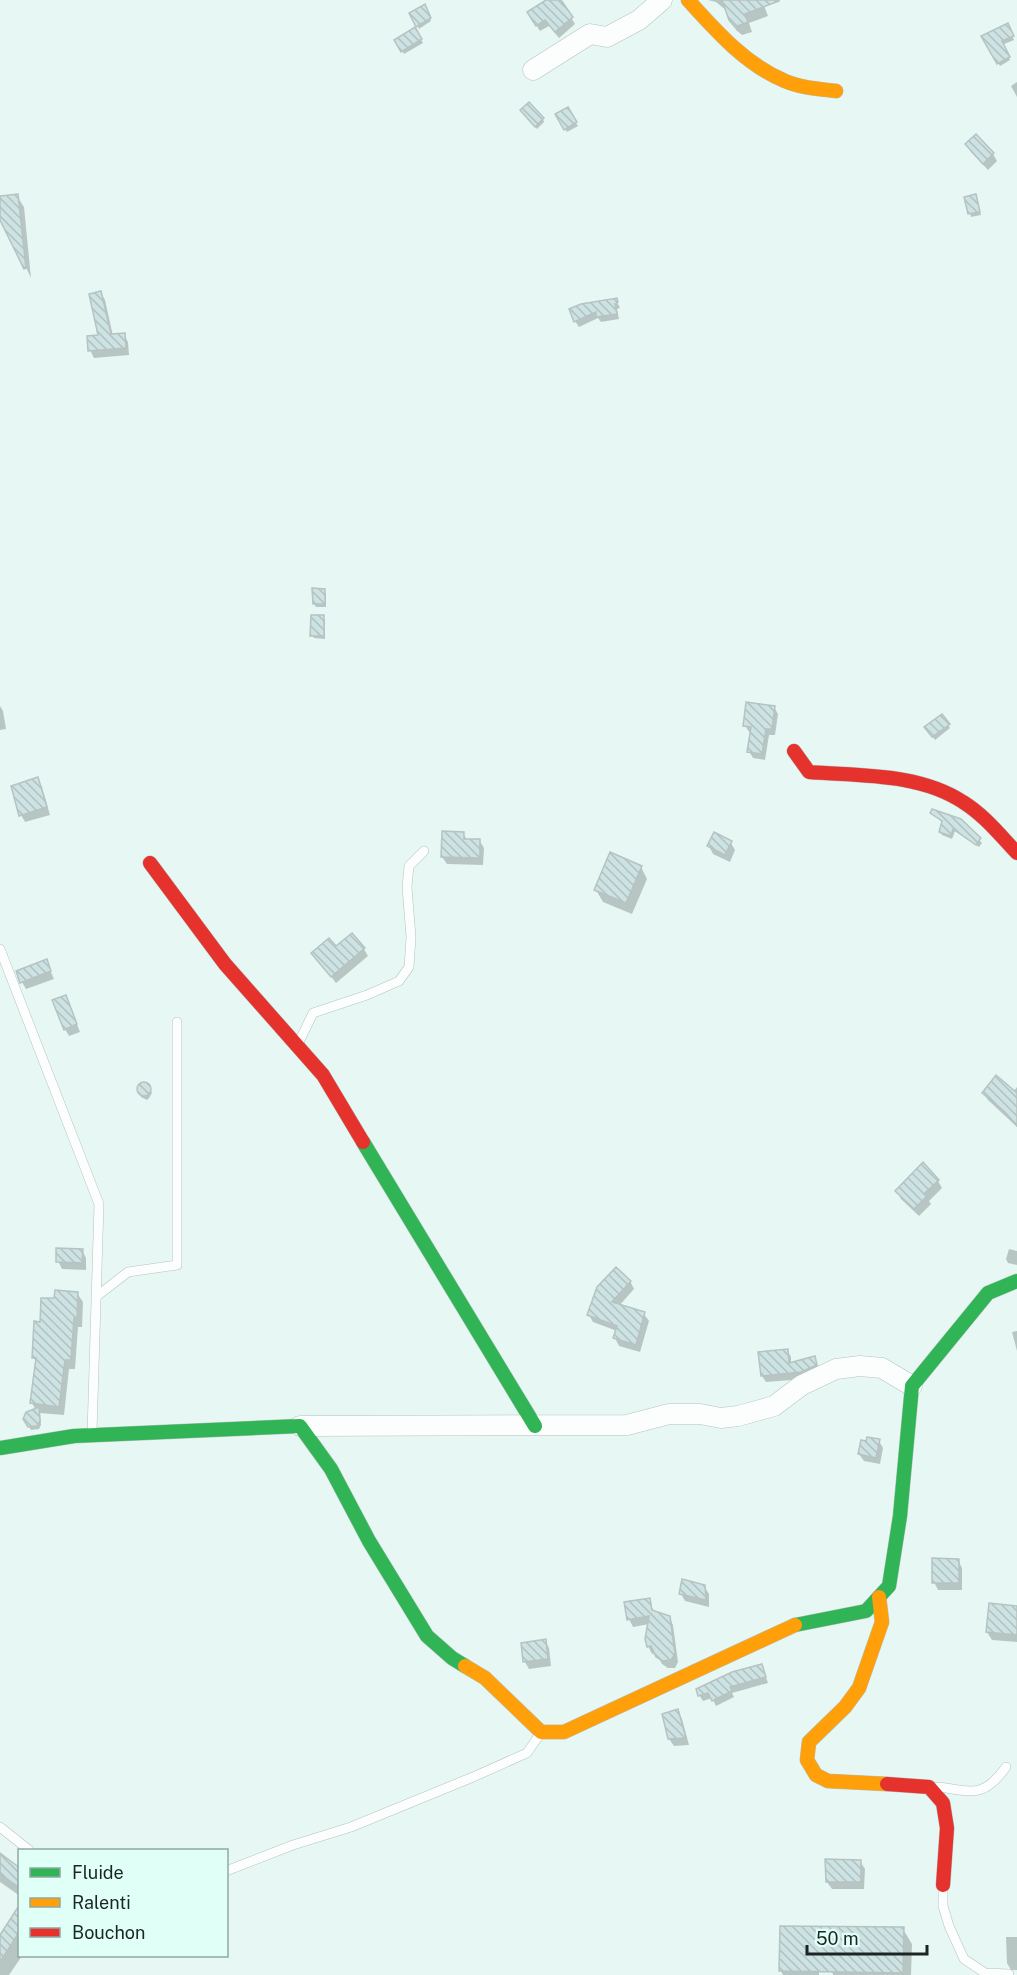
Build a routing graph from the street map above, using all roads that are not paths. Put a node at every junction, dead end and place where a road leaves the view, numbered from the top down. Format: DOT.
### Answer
graph roads {
  1 [pos="662,0"];
  2 [pos="688,0"];
  3 [pos="533,70"];
  4 [pos="836,91"];
  5 [pos="794,752"];
  6 [pos="424,851"];
  7 [pos="1017,854"];
  8 [pos="150,863"];
  9 [pos="0,949"];
  10 [pos="177,1022"];
  11 [pos="297,1046"];
  12 [pos="1017,1281"];
  13 [pos="96,1296"];
  14 [pos="912,1386"];
  15 [pos="300,1426"];
  16 [pos="536,1426"];
  17 [pos="92,1436"];
  18 [pos="0,1448"];
  19 [pos="879,1597"];
  20 [pos="541,1732"];
  21 [pos="1006,1767"];
  22 [pos="929,1787"];
  23 [pos="0,1827"];
  24 [pos="27,1849"];
  25 [pos="228,1870"];
  26 [pos="943,1886"];
  27 [pos="1009,1974"];
  1 -- 3 [label="street"];
  2 -- 4 [label="street"];
  5 -- 7 [label="street"];
  6 -- 11 [label="lane"];
  8 -- 11 [label="street"];
  9 -- 13 [label="lane"];
  10 -- 13 [label="lane"];
  11 -- 16 [label="street"];
  12 -- 14 [label="street"];
  13 -- 17 [label="lane"];
  14 -- 16 [label="street"];
  14 -- 19 [label="street"];
  15 -- 16 [label="street"];
  15 -- 17 [label="street"];
  15 -- 20 [label="street"];
  17 -- 18 [label="street"];
  19 -- 20 [label="street"];
  19 -- 22 [label="street"];
  20 -- 25 [label="lane"];
  21 -- 22 [label="lane"];
  22 -- 26 [label="street"];
  23 -- 24 [label="lane"];
  26 -- 27 [label="lane"];
}
